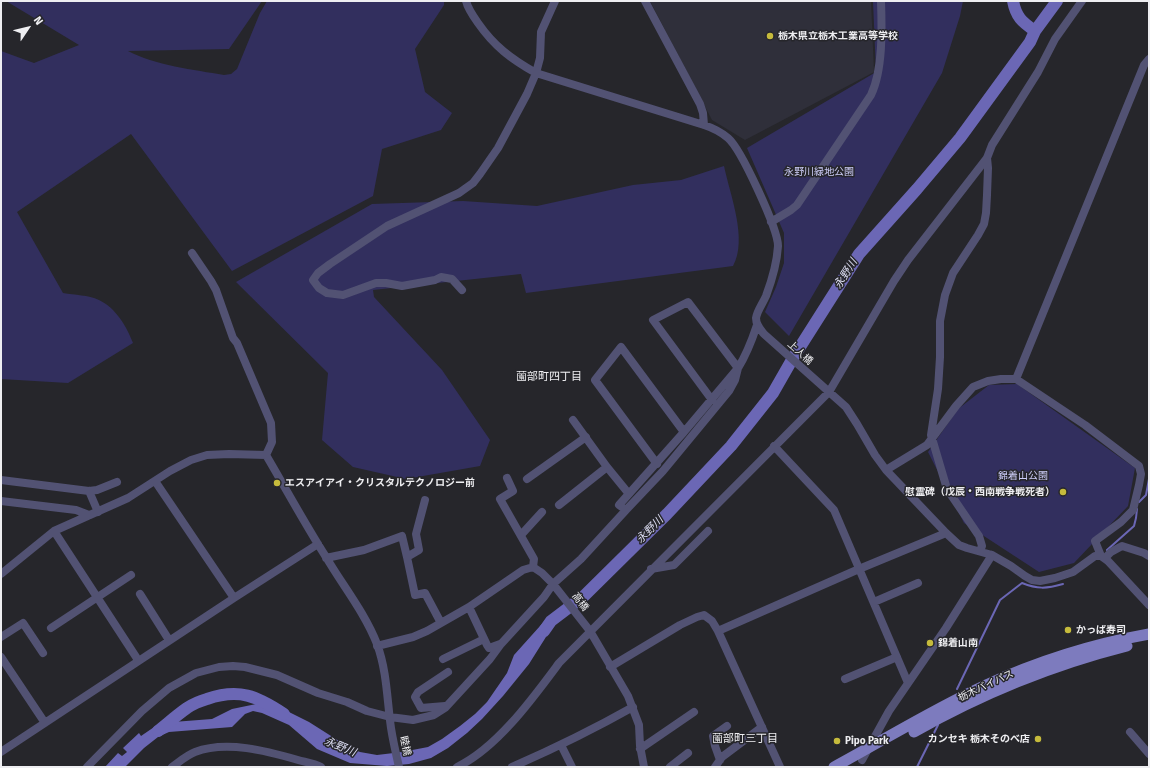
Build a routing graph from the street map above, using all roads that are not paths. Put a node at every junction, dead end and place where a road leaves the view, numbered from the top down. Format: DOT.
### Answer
graph roads {
  1 [pos="466,1"];
  2 [pos="555,1"];
  3 [pos="645,1"];
  4 [pos="881,1"];
  5 [pos="1082,1"];
  6 [pos="1149,60"];
  7 [pos="536,72"];
  8 [pos="704,125"];
  9 [pos="987,158"];
  10 [pos="771,222"];
  11 [pos="192,253"];
  12 [pos="462,290"];
  13 [pos="757,325"];
  14 [pos="738,368"];
  15 [pos="1016,379"];
  16 [pos="826,389"];
  17 [pos="712,400"];
  18 [pos="573,420"];
  19 [pos="684,432"];
  20 [pos="586,437"];
  21 [pos="932,439"];
  22 [pos="774,446"];
  23 [pos="266,454"];
  24 [pos="657,464"];
  25 [pos="607,467"];
  26 [pos="886,470"];
  27 [pos="507,478"];
  28 [pos="527,479"];
  29 [pos="1,480"];
  30 [pos="155,481"];
  31 [pos="117,482"];
  32 [pos="89,491"];
  33 [pos="629,494"];
  34 [pos="1,500"];
  35 [pos="425,500"];
  36 [pos="559,505"];
  37 [pos="626,510"];
  38 [pos="98,512"];
  39 [pos="542,512"];
  40 [pos="89,515"];
  41 [pos="708,531"];
  42 [pos="54,532"];
  43 [pos="946,533"];
  44 [pos="520,535"];
  45 [pos="318,544"];
  46 [pos="980,551"];
  47 [pos="992,555"];
  48 [pos="1149,556"];
  49 [pos="407,557"];
  50 [pos="1103,557"];
  51 [pos="326,558"];
  52 [pos="533,567"];
  53 [pos="651,569"];
  54 [pos="859,569"];
  55 [pos="1,574"];
  56 [pos="131,575"];
  57 [pos="918,584"];
  58 [pos="556,588"];
  59 [pos="140,594"];
  60 [pos="97,598"];
  61 [pos="234,598"];
  62 [pos="874,602"];
  63 [pos="1149,605"];
  64 [pos="469,607"];
  65 [pos="441,622"];
  66 [pos="51,628"];
  67 [pos="588,629"];
  68 [pos="718,631"];
  69 [pos="1149,634"];
  70 [pos="1,637"];
  71 [pos="484,639"];
  72 [pos="169,640"];
  73 [pos="1149,641"];
  74 [pos="501,644"];
  75 [pos="378,646"];
  76 [pos="43,653"];
  77 [pos="1,657"];
  78 [pos="897,657"];
  79 [pos="443,659"];
  80 [pos="138,660"];
  81 [pos="610,667"];
  82 [pos="448,672"];
  83 [pos="845,679"];
  84 [pos="908,682"];
  85 [pos="446,706"];
  86 [pos="633,707"];
  87 [pos="694,712"];
  88 [pos="390,717"];
  89 [pos="45,723"];
  90 [pos="727,726"];
  91 [pos="762,727"];
  92 [pos="1130,732"];
  93 [pos="561,745"];
  94 [pos="868,748"];
  95 [pos="640,749"];
  96 [pos="1,752"];
  97 [pos="688,753"];
  98 [pos="1149,754"];
  99 [pos="853,763"];
  100 [pos="718,764"];
  101 [pos="87,767"];
  102 [pos="172,767"];
  103 [pos="319,767"];
  104 [pos="399,767"];
  105 [pos="456,767"];
  106 [pos="512,767"];
  107 [pos="572,767"];
  108 [pos="644,767"];
  109 [pos="670,767"];
  110 [pos="780,767"];
  111 [pos="834,767"];
  1 -- 7 [label="street"];
  2 -- 7 [label="street"];
  3 -- 8 [label="street"];
  4 -- 10 [label="street"];
  5 -- 9 [label="street"];
  6 -- 15 [label="street"];
  7 -- 8 [label="street"];
  7 -- 12 [label="street"];
  8 -- 10 [label="street"];
  9 -- 16 [label="street"];
  9 -- 21 [label="street"];
  10 -- 13 [label="street"];
  11 -- 23 [label="street"];
  13 -- 14 [label="street"];
  13 -- 16 [label="street, 上人橋"];
  14 -- 17 [label="street"];
  14 -- 17 [label="street"];
  14 -- 37 [label="street"];
  15 -- 21 [label="street"];
  15 -- 50 [label="street"];
  16 -- 22 [label="street"];
  16 -- 26 [label="street, 上人橋"];
  17 -- 19 [label="street"];
  18 -- 20 [label="street"];
  19 -- 24 [label="street"];
  19 -- 24 [label="street"];
  20 -- 25 [label="street"];
  20 -- 28 [label="street"];
  21 -- 26 [label="street"];
  21 -- 46 [label="street"];
  22 -- 53 [label="street"];
  22 -- 54 [label="street"];
  23 -- 30 [label="street"];
  23 -- 45 [label="street, 睦橋"];
  24 -- 33 [label="street"];
  25 -- 33 [label="street"];
  25 -- 36 [label="street"];
  26 -- 43 [label="street, 上人橋"];
  27 -- 44 [label="street"];
  29 -- 32 [label="street"];
  30 -- 38 [label="street"];
  30 -- 61 [label="street"];
  31 -- 32 [label="street"];
  32 -- 38 [label="street"];
  33 -- 37 [label="street"];
  34 -- 40 [label="street"];
  35 -- 49 [label="street"];
  37 -- 58 [label="street"];
  38 -- 40 [label="street"];
  39 -- 44 [label="street"];
  40 -- 42 [label="street"];
  41 -- 53 [label="street"];
  42 -- 55 [label="street"];
  42 -- 60 [label="street"];
  43 -- 46 [label="street, 上人橋"];
  43 -- 54 [label="street"];
  44 -- 52 [label="street"];
  45 -- 51 [label="street, 睦橋"];
  45 -- 61 [label="street"];
  46 -- 47 [label="street, 上人橋"];
  47 -- 50 [label="street, 上人橋"];
  47 -- 84 [label="street"];
  48 -- 50 [label="street, 上人橋"];
  49 -- 51 [label="street"];
  49 -- 65 [label="street"];
  50 -- 63 [label="street"];
  51 -- 75 [label="street, 睦橋"];
  52 -- 58 [label="street, 高橋"];
  52 -- 64 [label="street"];
  53 -- 67 [label="street"];
  54 -- 62 [label="street"];
  54 -- 68 [label="street"];
  56 -- 60 [label="street"];
  57 -- 62 [label="street"];
  58 -- 67 [label="street, 高橋"];
  58 -- 74 [label="street"];
  59 -- 72 [label="street"];
  60 -- 66 [label="street"];
  60 -- 80 [label="street"];
  61 -- 72 [label="street"];
  62 -- 78 [label="street"];
  64 -- 65 [label="street"];
  64 -- 71 [label="street"];
  65 -- 75 [label="street"];
  67 -- 81 [label="street, 高橋"];
  67 -- 105 [label="street"];
  68 -- 81 [label="street"];
  68 -- 91 [label="street"];
  69 -- 94 [label="main road, 栃木バイパス"];
  70 -- 76 [label="street"];
  71 -- 74 [label="street"];
  71 -- 79 [label="street"];
  72 -- 80 [label="street"];
  73 -- 99 [label="main road, 栃木バイパス"];
  74 -- 85 [label="street"];
  75 -- 88 [label="street, 睦橋"];
  77 -- 89 [label="street"];
  78 -- 83 [label="street"];
  78 -- 84 [label="street"];
  80 -- 89 [label="street"];
  81 -- 86 [label="street, 高橋"];
  82 -- 85 [label="street"];
  84 -- 94 [label="street"];
  85 -- 88 [label="street"];
  86 -- 93 [label="street"];
  86 -- 95 [label="street, 高橋"];
  87 -- 95 [label="street"];
  88 -- 101 [label="street"];
  88 -- 104 [label="street, 睦橋"];
  89 -- 96 [label="street"];
  90 -- 100 [label="street"];
  91 -- 100 [label="street"];
  91 -- 110 [label="street"];
  92 -- 98 [label="street"];
  93 -- 106 [label="street"];
  93 -- 107 [label="street"];
  94 -- 99 [label="main road, 栃木バイパス"];
  95 -- 108 [label="street, 高橋"];
  97 -- 109 [label="street"];
  99 -- 111 [label="main road, 栃木バイパス"];
  102 -- 103 [label="street"];
}
